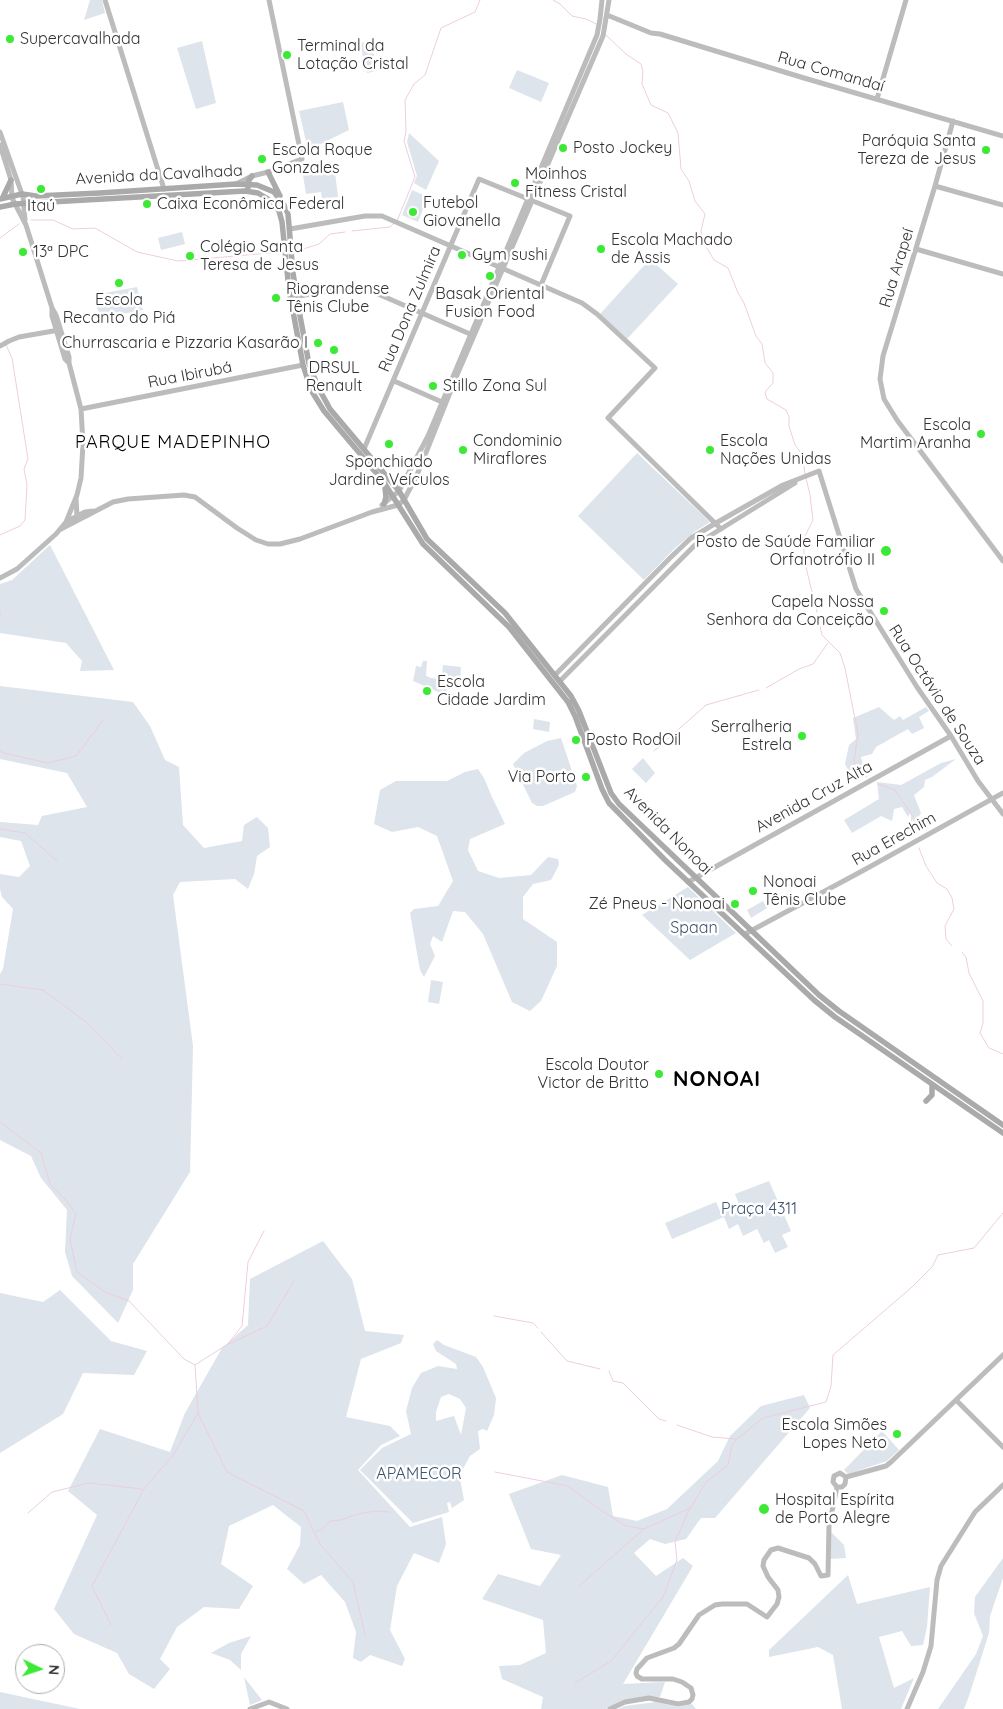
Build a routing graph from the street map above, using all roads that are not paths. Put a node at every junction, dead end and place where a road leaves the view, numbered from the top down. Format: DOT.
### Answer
graph roads {
  1 [pos="105,0"];
  2 [pos="269,0"];
  3 [pos="602,0"];
  4 [pos="609,0"];
  5 [pos="906,0"];
  6 [pos="607,15"];
  7 [pos="877,99"];
  8 [pos="953,121"];
  9 [pos="0,132"];
  10 [pos="1001,134"];
  11 [pos="0,145"];
  12 [pos="268,172"];
  13 [pos="252,176"];
  14 [pos="11,180"];
  15 [pos="236,184"];
  16 [pos="248,184"];
  17 [pos="935,186"];
  18 [pos="164,189"];
  19 [pos="248,191"];
  20 [pos="22,194"];
  21 [pos="12,195"];
  22 [pos="149,196"];
  23 [pos="1,198"];
  24 [pos="530,200"];
  25 [pos="24,203"];
  26 [pos="15,204"];
  27 [pos="284,205"];
  28 [pos="1003,206"];
  29 [pos="0,207"];
  30 [pos="279,211"];
  31 [pos="26,225"];
  32 [pos="290,229"];
  33 [pos="450,246"];
  34 [pos="916,249"];
  35 [pos="501,267"];
  36 [pos="1003,274"];
  37 [pos="541,285"];
  38 [pos="294,297"];
  39 [pos="421,313"];
  40 [pos="59,330"];
  41 [pos="470,334"];
  42 [pos="0,346"];
  43 [pos="303,365"];
  44 [pos="394,381"];
  45 [pos="442,402"];
  46 [pos="81,409"];
  47 [pos="364,449"];
  48 [pos="410,472"];
  49 [pos="417,475"];
  50 [pos="804,478"];
  51 [pos="382,481"];
  52 [pos="399,491"];
  53 [pos="393,497"];
  54 [pos="76,500"];
  55 [pos="404,500"];
  56 [pos="384,504"];
  57 [pos="398,505"];
  58 [pos="71,507"];
  59 [pos="90,512"];
  60 [pos="372,512"];
  61 [pos="77,516"];
  62 [pos="716,523"];
  63 [pos="67,524"];
  64 [pos="721,529"];
  65 [pos="1003,561"];
  66 [pos="0,578"];
  67 [pos="542,668"];
  68 [pos="557,678"];
  69 [pos="951,736"];
  70 [pos="1003,792"];
  71 [pos="991,798"];
  72 [pos="1003,814"];
  73 [pos="695,878"];
  74 [pos="688,882"];
  75 [pos="748,932"];
  76 [pos="932,1084"];
  77 [pos="950,1096"];
  78 [pos="965,1099"];
  79 [pos="926,1101"];
  80 [pos="1003,1125"];
  81 [pos="1003,1133"];
  82 [pos="1003,1356"];
  83 [pos="957,1400"];
  84 [pos="1003,1447"];
  85 [pos="846,1477"];
  86 [pos="1003,1485"];
  87 [pos="837,1487"];
  88 [pos="250,1709"];
  89 [pos="287,1709"];
  90 [pos="610,1709"];
  91 [pos="907,1709"];
  1 -- 18 [label="street"];
  2 -- 12 [label="street"];
  3 -- 24 [label="street"];
  4 -- 6 [label="street"];
  5 -- 7 [label="street"];
  6 -- 7 [label="street, Rua Comandaí"];
  6 -- 24 [label="street"];
  7 -- 8 [label="street, Rua Comandaí"];
  8 -- 10 [label="street, Rua Comandaí"];
  8 -- 17 [label="street, Rua Arapeí"];
  9 -- 20 [label="street"];
  11 -- 14 [label="street"];
  12 -- 13 [label="street"];
  12 -- 27 [label="main road"];
  13 -- 15 [label="street"];
  13 -- 16 [label="main road"];
  14 -- 21 [label="street"];
  14 -- 23 [label="main road"];
  15 -- 16 [label="main road, Avenida da Cavalhada"];
  15 -- 18 [label="main road, Avenida da Cavalhada"];
  16 -- 19 [label="main road"];
  16 -- 27 [label="main road, Avenida da Cavalhada"];
  17 -- 28 [label="street"];
  17 -- 34 [label="street, Rua Arapeí"];
  18 -- 20 [label="main road, Avenida da Cavalhada"];
  18 -- 22 [label="main road"];
  19 -- 22 [label="main road, Avenida da Cavalhada"];
  19 -- 30 [label="main road, Avenida da Cavalhada"];
  20 -- 21 [label="main road, Avenida da Cavalhada"];
  20 -- 25 [label="street"];
  21 -- 23 [label="main road, Avenida da Cavalhada"];
  21 -- 26 [label="street"];
  22 -- 25 [label="main road, Avenida da Cavalhada"];
  24 -- 33 [label="street, Rua Dona Zulmira"];
  24 -- 35 [label="street"];
  24 -- 37 [label="street"];
  25 -- 26 [label="main road, Avenida da Cavalhada"];
  25 -- 31 [label="street"];
  26 -- 29 [label="main road, Avenida da Cavalhada"];
  26 -- 31 [label="street"];
  27 -- 32 [label="main road"];
  30 -- 32 [label="main road, Avenida da Cavalhada"];
  30 -- 38 [label="main road"];
  31 -- 40 [label="street"];
  32 -- 33 [label="street"];
  32 -- 38 [label="main road"];
  33 -- 35 [label="street"];
  33 -- 39 [label="street, Rua Dona Zulmira"];
  34 -- 36 [label="street"];
  34 -- 65 [label="street, Rua Arapeí"];
  35 -- 37 [label="street"];
  35 -- 41 [label="street"];
  35 -- 49 [label="street"];
  37 -- 62 [label="street"];
  38 -- 39 [label="street"];
  38 -- 43 [label="main road"];
  38 -- 47 [label="main road"];
  39 -- 41 [label="street"];
  39 -- 44 [label="street, Rua Dona Zulmira"];
  40 -- 42 [label="street"];
  40 -- 46 [label="street"];
  41 -- 45 [label="street"];
  43 -- 46 [label="street, Rua Ibirubá"];
  43 -- 51 [label="main road"];
  44 -- 45 [label="street"];
  44 -- 47 [label="street, Rua Dona Zulmira"];
  45 -- 48 [label="street"];
  46 -- 54 [label="street"];
  47 -- 52 [label="main road"];
  48 -- 49 [label="street"];
  48 -- 52 [label="street"];
  49 -- 55 [label="street"];
  50 -- 62 [label="street"];
  50 -- 64 [label="street"];
  50 -- 69 [label="street, Rua Octávio de Souza"];
  51 -- 53 [label="main road"];
  51 -- 56 [label="main road"];
  52 -- 53 [label="street"];
  52 -- 55 [label="main road"];
  53 -- 56 [label="street"];
  53 -- 57 [label="main road"];
  54 -- 58 [label="street"];
  54 -- 59 [label="street"];
  54 -- 61 [label="street"];
  55 -- 57 [label="street"];
  55 -- 68 [label="main road, Avenida Nonoai"];
  56 -- 60 [label="street"];
  57 -- 60 [label="street"];
  57 -- 67 [label="main road, Avenida Nonoai"];
  58 -- 61 [label="street"];
  58 -- 63 [label="street"];
  59 -- 60 [label="street"];
  59 -- 61 [label="street"];
  59 -- 63 [label="street"];
  61 -- 63 [label="street"];
  62 -- 64 [label="street"];
  62 -- 68 [label="street"];
  63 -- 66 [label="street"];
  64 -- 68 [label="street"];
  67 -- 68 [label="main road"];
  67 -- 74 [label="main road, Avenida Nonoai"];
  68 -- 73 [label="main road, Avenida Nonoai"];
  69 -- 71 [label="street, Rua Octávio de Souza"];
  69 -- 73 [label="street, Avenida Cruz Alta"];
  70 -- 71 [label="street, Rua Erechim"];
  71 -- 72 [label="street, Rua Octávio de Souza"];
  71 -- 75 [label="street, Rua Erechim"];
  73 -- 74 [label="street, Avenida Cruz Alta"];
  73 -- 75 [label="main road, Avenida Nonoai"];
  74 -- 75 [label="main road, Avenida Nonoai"];
  75 -- 76 [label="main road, Avenida Nonoai"];
  75 -- 78 [label="main road, Avenida Nonoai"];
  76 -- 77 [label="main road, Avenida Nonoai"];
  76 -- 79 [label="main road"];
  77 -- 78 [label="main road"];
  77 -- 81 [label="main road, Avenida Nonoai"];
  78 -- 80 [label="main road, Avenida Nonoai"];
  82 -- 83 [label="street"];
  83 -- 84 [label="street"];
  83 -- 85 [label="street"];
  85 -- 87 [label="street"];
  85 -- 87 [label="street"];
  86 -- 91 [label="street"];
  87 -- 90 [label="street"];
  88 -- 89 [label="street"];
}
